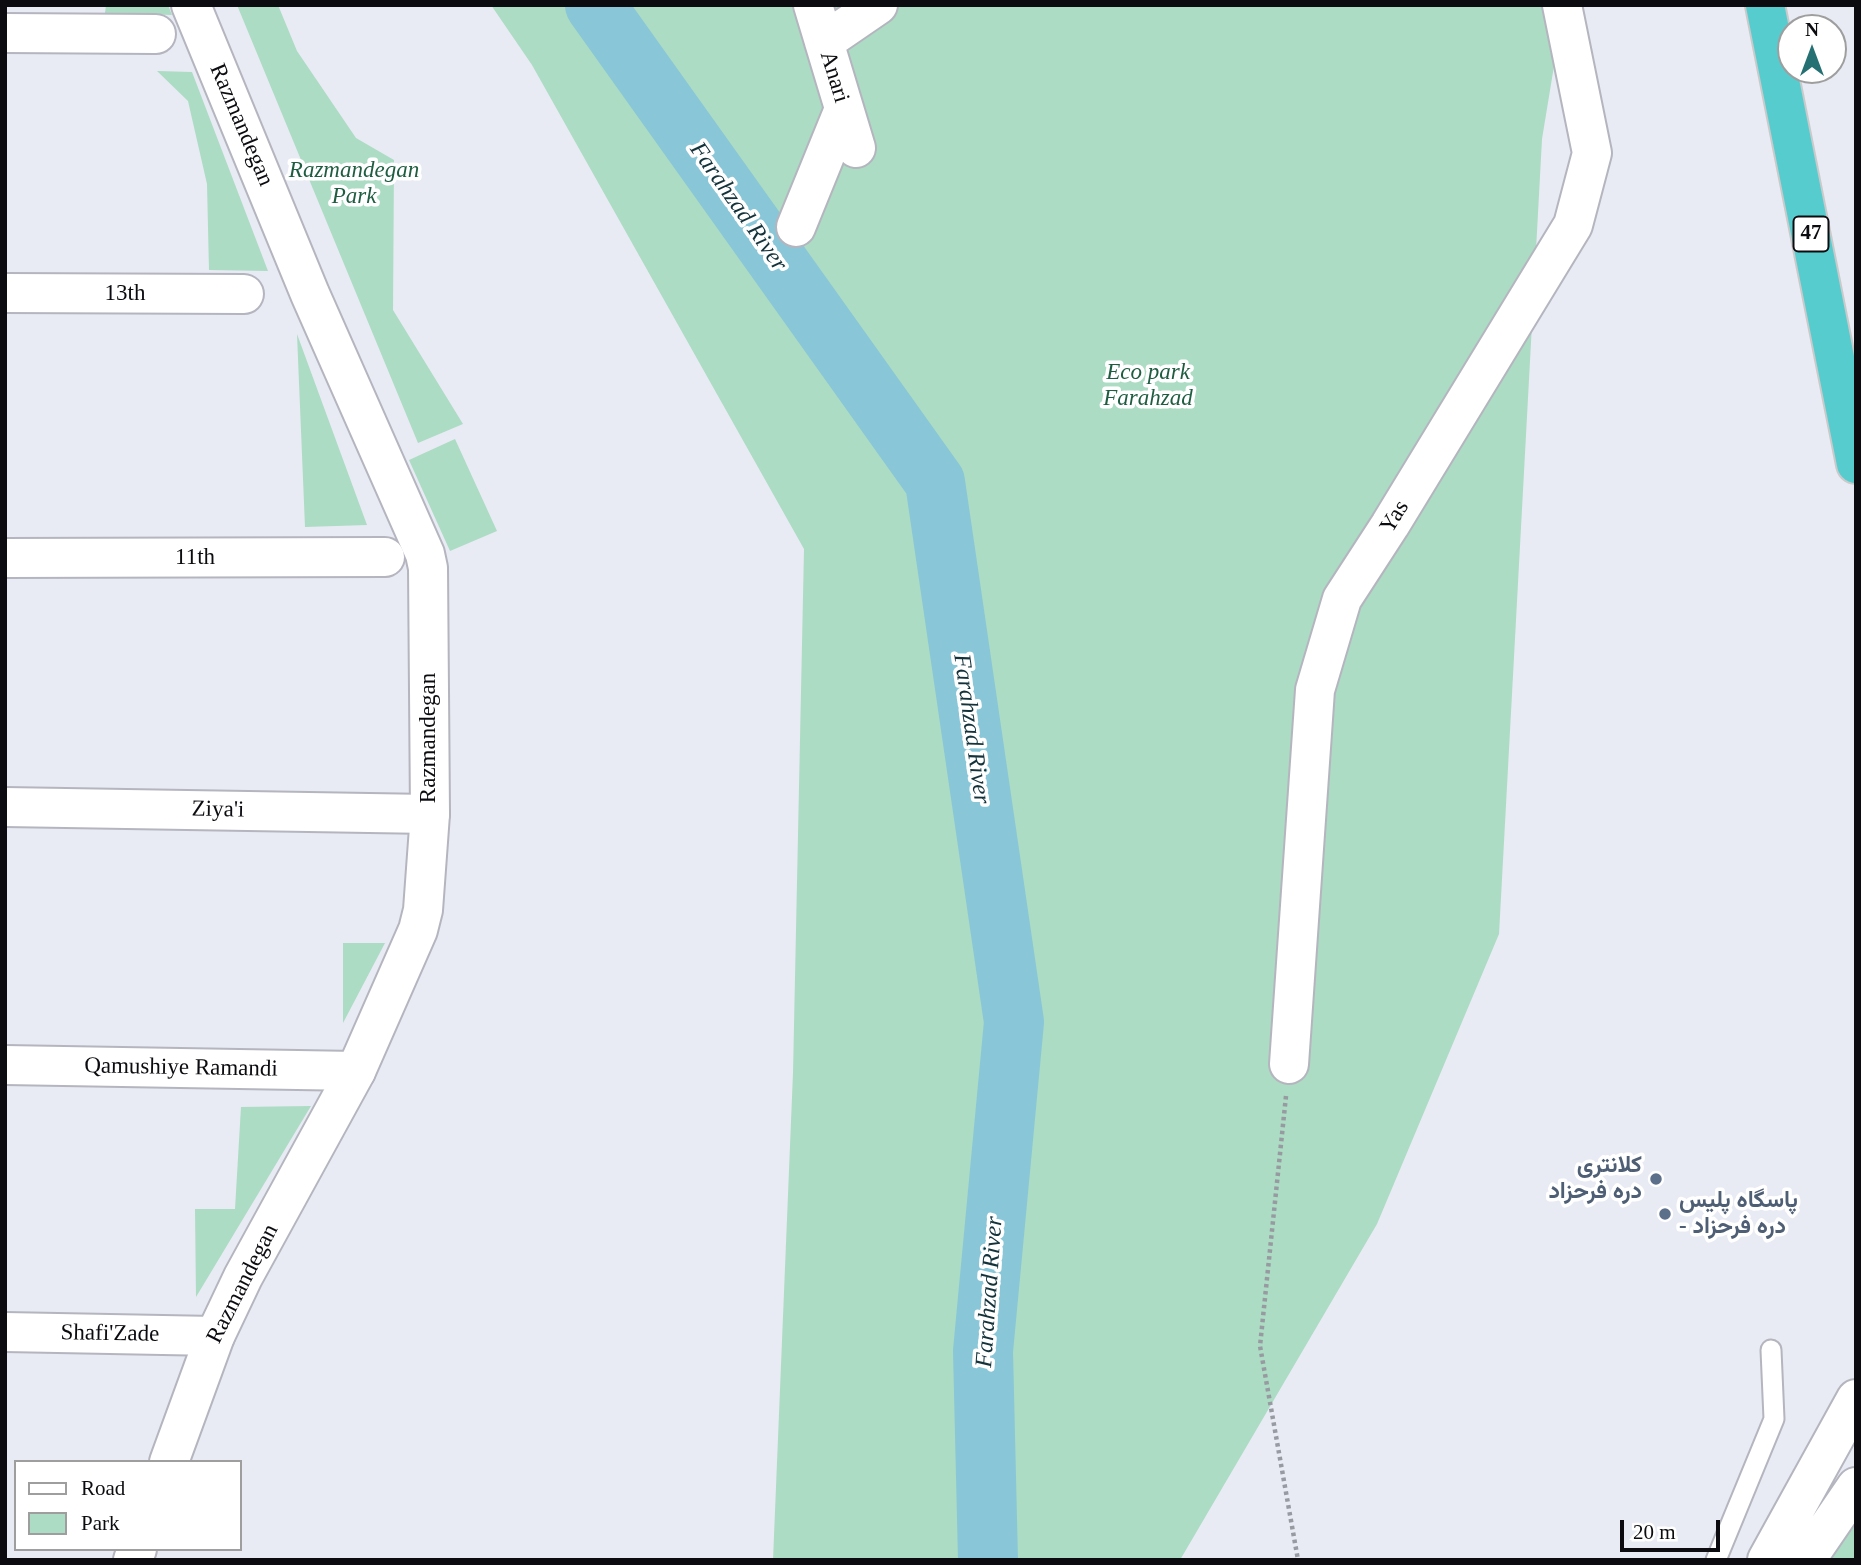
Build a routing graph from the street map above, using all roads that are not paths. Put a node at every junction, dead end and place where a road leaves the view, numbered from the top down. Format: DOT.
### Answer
graph roads {
  1 [pos="191,5"];
  2 [pos="813,5"];
  3 [pos="878,5"];
  4 [pos="1562,5"];
  5 [pos="1765,5"];
  6 [pos="5,33"];
  7 [pos="156,34"];
  8 [pos="824,42"];
  9 [pos="844,109"];
  10 [pos="856,148"];
  11 [pos="796,227"];
  12 [pos="5,293"];
  13 [pos="244,294"];
  14 [pos="1856,464"];
  15 [pos="5,558"];
  16 [pos="385,558"];
  17 [pos="5,807"];
  18 [pos="430,814"];
  19 [pos="1289,1064"];
  20 [pos="5,1065"];
  21 [pos="356,1071"];
  22 [pos="5,1332"];
  23 [pos="215,1336"];
  24 [pos="1771,1350"];
  25 [pos="1856,1399"];
  26 [pos="170,1460"];
  27 [pos="1856,1487"];
  28 [pos="1716,1560"];
  29 [pos="1767,1560"];
  30 [pos="1806,1560"];
  1 -- 18 [label="street, Razmandegan"];
  2 -- 8 [label="street, Anari"];
  3 -- 8 [label="street"];
  4 -- 19 [label="street, Yas"];
  5 -- 14 [label="highway, 47"];
  6 -- 7 [label="street"];
  8 -- 9 [label="street, Anari"];
  9 -- 10 [label="street, Anari"];
  9 -- 11 [label="street"];
  12 -- 13 [label="street, 13th"];
  15 -- 16 [label="street, 11th"];
  17 -- 18 [label="street, Ziya'i"];
  18 -- 21 [label="street, Razmandegan"];
  20 -- 21 [label="street, Qamushiye Ramandi"];
  21 -- 23 [label="street, Razmandegan"];
  22 -- 23 [label="street, Shafi'Zade"];
  23 -- 26 [label="street, Razmandegan"];
  24 -- 28 [label="lane"];
  25 -- 29 [label="street"];
  27 -- 30 [label="street"];
}
